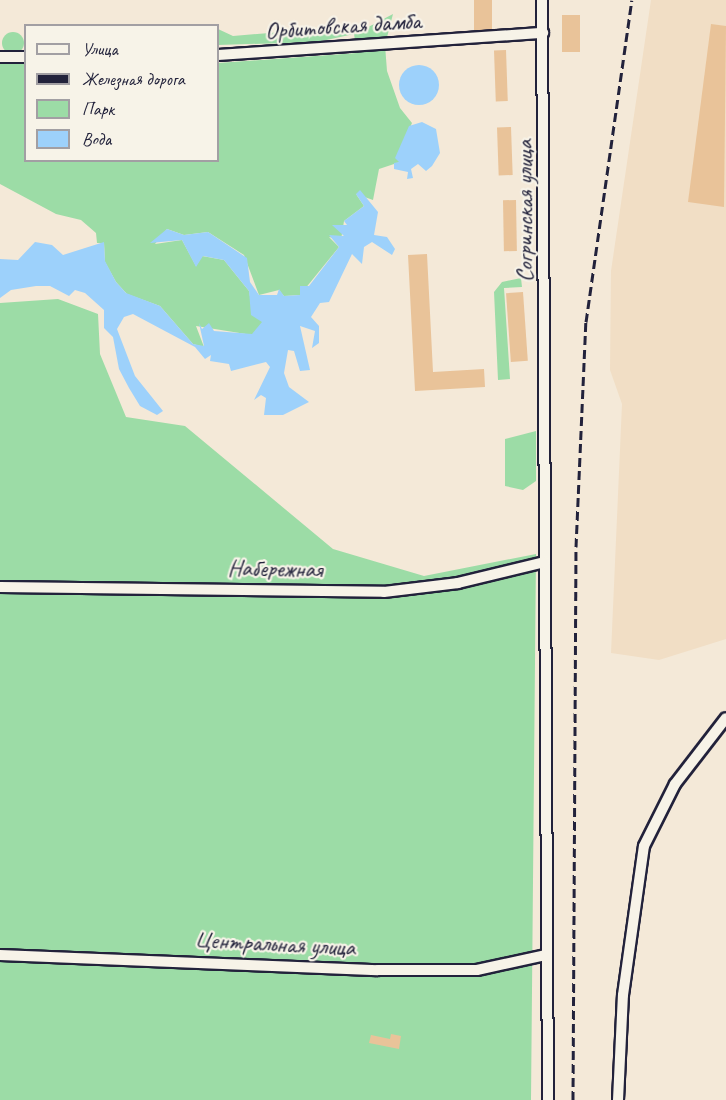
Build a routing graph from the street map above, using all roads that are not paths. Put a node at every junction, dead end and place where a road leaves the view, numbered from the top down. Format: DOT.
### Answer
graph roads {
  1 [pos="542,0"];
  2 [pos="543,33"];
  3 [pos="219,56"];
  4 [pos="0,57"];
  5 [pos="24,57"];
  6 [pos="545,562"];
  7 [pos="0,587"];
  8 [pos="726,718"];
  9 [pos="0,955"];
  10 [pos="546,955"];
  11 [pos="548,1100"];
  12 [pos="618,1100"];
  1 -- 2 [label="street, Согринская улица"];
  2 -- 3 [label="street, Орбитовская дамба"];
  2 -- 6 [label="street, Согринская улица"];
  4 -- 5 [label="street"];
  6 -- 7 [label="street, Набережная"];
  6 -- 10 [label="street, Согринская улица"];
  8 -- 12 [label="street"];
  9 -- 10 [label="street, Центральная улица"];
  10 -- 11 [label="street, Согринская улица"];
}
